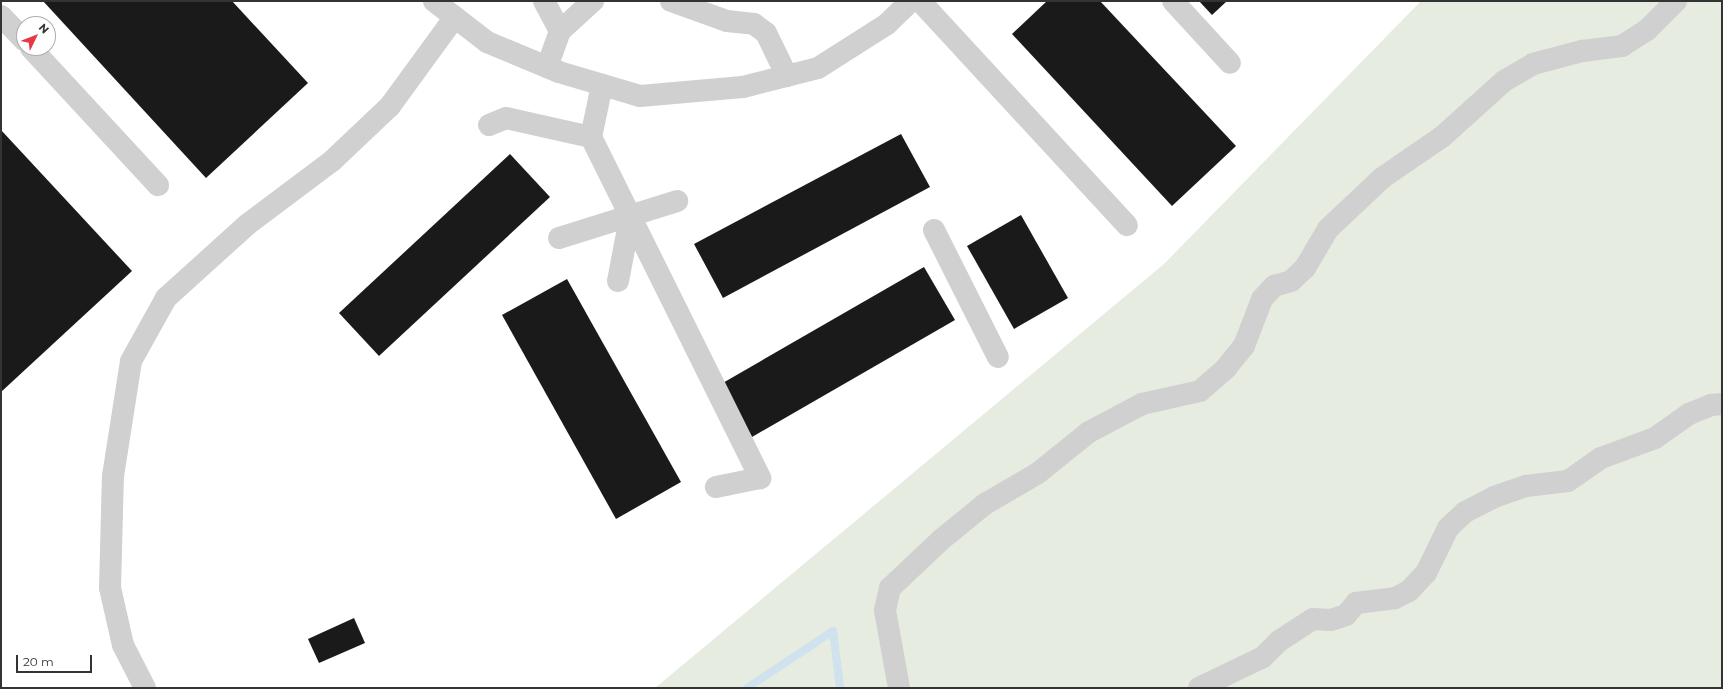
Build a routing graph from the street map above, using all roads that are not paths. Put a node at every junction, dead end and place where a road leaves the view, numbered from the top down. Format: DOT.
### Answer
graph roads {
  1 [pos="434,1"];
  2 [pos="544,1"];
  3 [pos="593,1"];
  4 [pos="671,1"];
  5 [pos="912,1"];
  6 [pos="920,1"];
  7 [pos="1173,1"];
  8 [pos="1676,1"];
  9 [pos="1,16"];
  10 [pos="455,17"];
  11 [pos="560,31"];
  12 [pos="16,32"];
  13 [pos="38,56"];
  14 [pos="1230,63"];
  15 [pos="547,67"];
  16 [pos="787,76"];
  17 [pos="602,85"];
  18 [pos="489,125"];
  19 [pos="591,137"];
  20 [pos="158,184"];
  21 [pos="677,201"];
  22 [pos="630,218"];
  23 [pos="1127,226"];
  24 [pos="934,230"];
  25 [pos="559,238"];
  26 [pos="618,281"];
  27 [pos="998,357"];
  28 [pos="1722,404"];
  29 [pos="716,487"];
  30 [pos="145,688"];
  31 [pos="899,688"];
  32 [pos="1199,688"];
  1 -- 10 [label="street"];
  2 -- 11 [label="street"];
  3 -- 11 [label="street"];
  4 -- 16 [label="street"];
  5 -- 16 [label="street"];
  6 -- 23 [label="street"];
  7 -- 14 [label="street"];
  8 -- 31 [label="street"];
  9 -- 12 [label="street"];
  10 -- 15 [label="street"];
  10 -- 30 [label="street"];
  11 -- 15 [label="street"];
  13 -- 20 [label="street"];
  15 -- 17 [label="street"];
  16 -- 17 [label="street"];
  17 -- 19 [label="street"];
  18 -- 19 [label="street"];
  19 -- 22 [label="street"];
  21 -- 22 [label="street"];
  22 -- 25 [label="street"];
  22 -- 26 [label="street"];
  22 -- 29 [label="street"];
  24 -- 27 [label="street"];
  28 -- 32 [label="street"];
}
